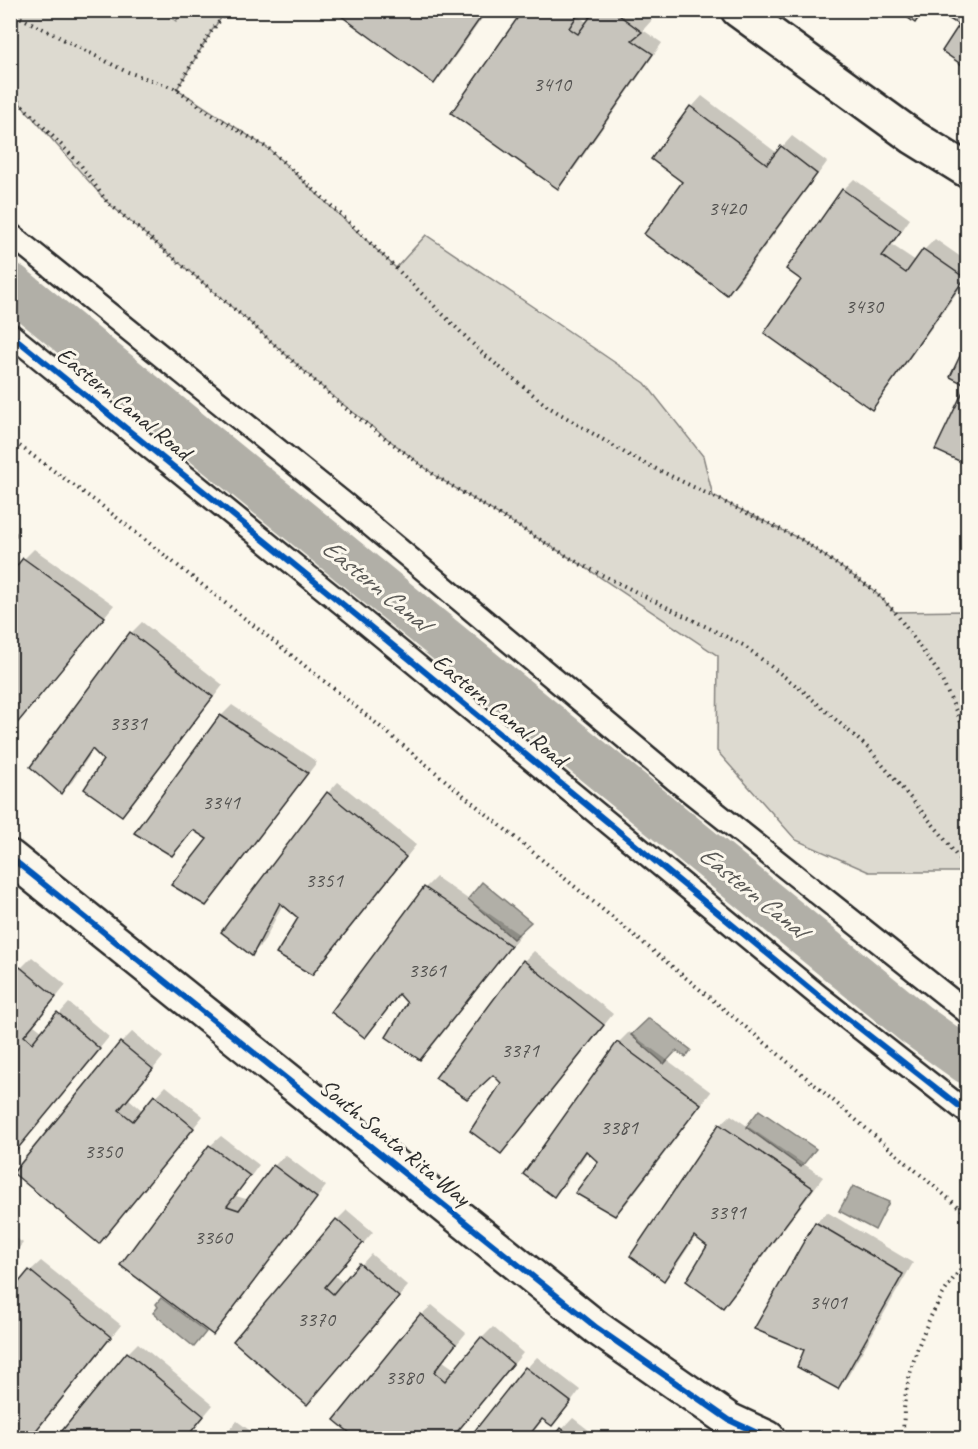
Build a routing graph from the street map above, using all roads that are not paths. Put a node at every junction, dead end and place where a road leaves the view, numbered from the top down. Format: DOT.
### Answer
graph roads {
  1 [pos="738,10"];
  2 [pos="968,171"];
  3 [pos="10,234"];
  4 [pos="10,334"];
  5 [pos="10,857"];
  6 [pos="968,1013"];
  7 [pos="968,1113"];
  8 [pos="768,1438"];
  1 -- 2 [label="street"];
  3 -- 6 [label="lane"];
  4 -- 7 [label="lane, Eastern Canal Road"];
  5 -- 8 [label="street, South Santa Rita Way"];
}
